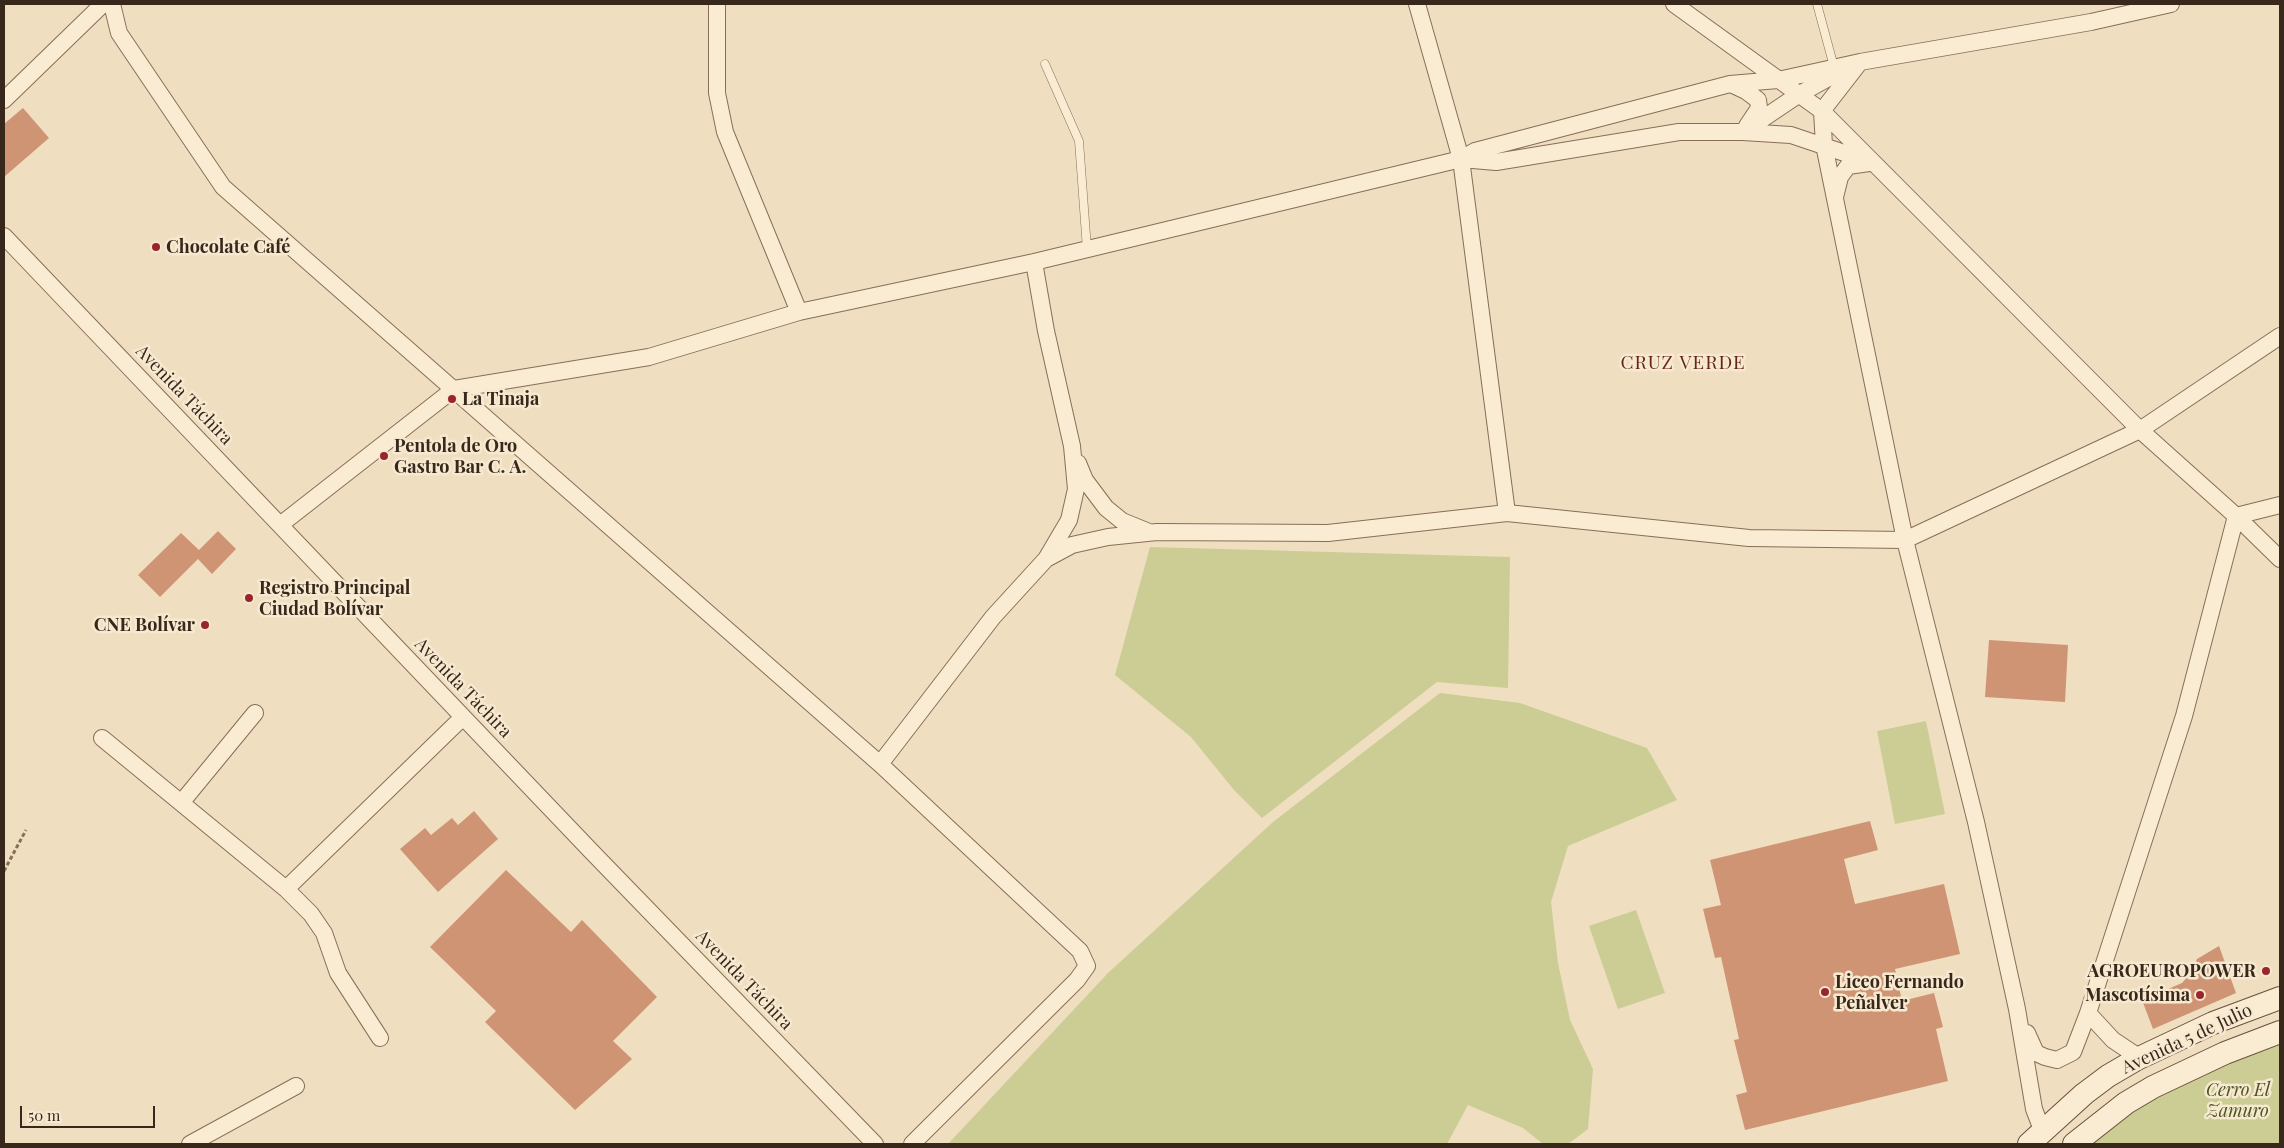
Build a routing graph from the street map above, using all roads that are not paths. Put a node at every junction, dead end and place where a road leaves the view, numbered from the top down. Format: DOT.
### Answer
graph roads {
  1 [pos="103,4"];
  2 [pos="112,4"];
  3 [pos="717,4"];
  4 [pos="1417,4"];
  5 [pos="1674,4"];
  6 [pos="1817,4"];
  7 [pos="2171,4"];
  8 [pos="1860,62"];
  9 [pos="1045,64"];
  10 [pos="1834,67"];
  11 [pos="1778,80"];
  12 [pos="1730,84"];
  13 [pos="1798,95"];
  14 [pos="4,100"];
  15 [pos="1822,111"];
  16 [pos="1743,132"];
  17 [pos="1824,146"];
  18 [pos="1461,159"];
  19 [pos="1874,163"];
  20 [pos="1834,199"];
  21 [pos="4,236"];
  22 [pos="1087,249"];
  23 [pos="1034,262"];
  24 [pos="799,312"];
  25 [pos="2280,336"];
  26 [pos="454,389"];
  27 [pos="2140,430"];
  28 [pos="1072,446"];
  29 [pos="2280,505"];
  30 [pos="1507,513"];
  31 [pos="2236,516"];
  32 [pos="280,525"];
  33 [pos="1151,533"];
  34 [pos="1905,540"];
  35 [pos="1046,559"];
  36 [pos="2280,559"];
  37 [pos="255,714"];
  38 [pos="463,717"];
  39 [pos="102,738"];
  40 [pos="880,764"];
  41 [pos="181,803"];
  42 [pos="286,889"];
  43 [pos="2280,998"];
  44 [pos="2017,1010"];
  45 [pos="2088,1014"];
  46 [pos="2280,1032"];
  47 [pos="380,1038"];
  48 [pos="2140,1058"];
  49 [pos="296,1086"];
  50 [pos="2035,1137"];
  51 [pos="190,1144"];
  52 [pos="875,1144"];
  53 [pos="912,1144"];
  54 [pos="2074,1144"];
  1 -- 14 [label="street"];
  2 -- 26 [label="street"];
  3 -- 24 [label="street"];
  4 -- 18 [label="street"];
  5 -- 11 [label="street"];
  6 -- 10 [label="lane"];
  7 -- 8 [label="street"];
  8 -- 10 [label="street"];
  8 -- 13 [label="street"];
  8 -- 15 [label="street"];
  9 -- 22 [label="lane"];
  10 -- 11 [label="street"];
  11 -- 12 [label="street"];
  11 -- 13 [label="street"];
  12 -- 16 [label="street"];
  12 -- 18 [label="street"];
  13 -- 15 [label="street"];
  13 -- 16 [label="street"];
  15 -- 17 [label="street"];
  15 -- 19 [label="street"];
  16 -- 17 [label="street"];
  16 -- 18 [label="street"];
  17 -- 19 [label="street"];
  17 -- 20 [label="street"];
  18 -- 22 [label="street"];
  18 -- 30 [label="street"];
  19 -- 20 [label="street"];
  19 -- 27 [label="street"];
  20 -- 34 [label="street"];
  21 -- 32 [label="street, Avenida Táchira"];
  22 -- 23 [label="street"];
  23 -- 24 [label="street"];
  23 -- 28 [label="street"];
  24 -- 26 [label="street"];
  25 -- 27 [label="street"];
  26 -- 32 [label="street"];
  26 -- 40 [label="street"];
  27 -- 31 [label="street"];
  27 -- 34 [label="street"];
  28 -- 33 [label="street"];
  28 -- 35 [label="street"];
  29 -- 31 [label="street"];
  30 -- 33 [label="street"];
  30 -- 34 [label="street"];
  31 -- 36 [label="street"];
  31 -- 45 [label="street"];
  32 -- 38 [label="street, Avenida Táchira"];
  33 -- 35 [label="street"];
  34 -- 44 [label="street"];
  35 -- 40 [label="street"];
  37 -- 41 [label="street"];
  38 -- 42 [label="street"];
  38 -- 52 [label="street, Avenida Táchira"];
  39 -- 41 [label="street"];
  40 -- 53 [label="street"];
  41 -- 42 [label="street"];
  42 -- 47 [label="street"];
  43 -- 48 [label="street, Avenida 5 de Julio"];
  44 -- 45 [label="street"];
  44 -- 50 [label="street"];
  45 -- 48 [label="street"];
  46 -- 54 [label="street, Avenida 5 de Julio"];
  48 -- 50 [label="street, Avenida 5 de Julio"];
  49 -- 51 [label="street"];
}
